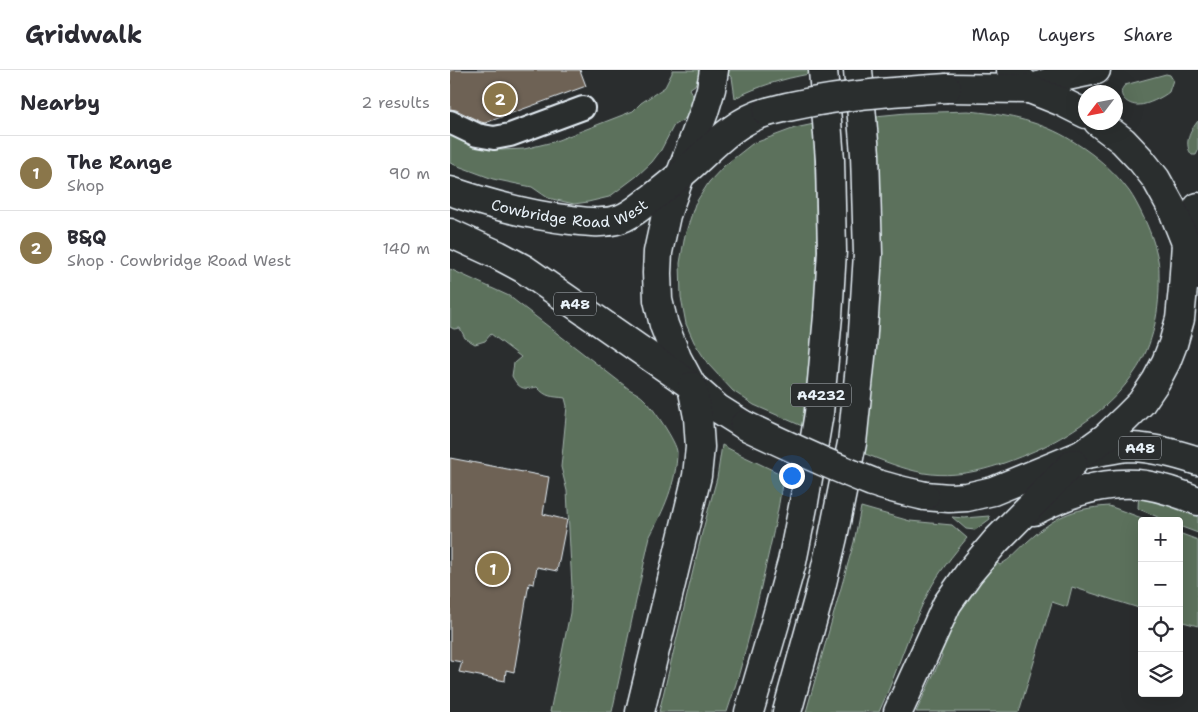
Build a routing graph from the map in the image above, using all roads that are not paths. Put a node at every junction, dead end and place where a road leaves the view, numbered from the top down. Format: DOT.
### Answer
graph roads {
  1 [pos="714,70"];
  2 [pos="823,70"];
  3 [pos="858,70"];
  4 [pos="1096,70"];
  5 [pos="1020,80"];
  6 [pos="583,108"];
  7 [pos="1078,110"];
  8 [pos="450,122"];
  9 [pos="1109,130"];
  10 [pos="680,176"];
  11 [pos="450,191"];
  12 [pos="1198,207"];
  13 [pos="450,233"];
  14 [pos="1186,243"];
  15 [pos="1198,276"];
  16 [pos="692,386"];
  17 [pos="1081,455"];
  18 [pos="1198,461"];
  19 [pos="1198,501"];
  20 [pos="1015,522"];
  21 [pos="640,712"];
  22 [pos="749,712"];
  23 [pos="787,712"];
  24 [pos="898,712"];
  1 -- 10 [label="main road"];
  2 -- 22 [label="main road, A4232"];
  3 -- 23 [label="main road, A4232"];
  4 -- 5 [label="main road"];
  5 -- 7 [label="main road"];
  5 -- 10 [label="main road, Cowbridge Road West, bridge"];
  6 -- 8 [label="lane"];
  9 -- 14 [label="main road"];
  10 -- 11 [label="main road, Cowbridge Road West"];
  10 -- 16 [label="main road"];
  12 -- 14 [label="main road"];
  13 -- 16 [label="main road, A48"];
  14 -- 15 [label="main road"];
  14 -- 17 [label="main road"];
  16 -- 17 [label="main road, bridge"];
  16 -- 21 [label="main road"];
  17 -- 18 [label="main road, A48"];
  17 -- 20 [label="main road"];
  19 -- 20 [label="main road"];
  20 -- 24 [label="main road"];
}
